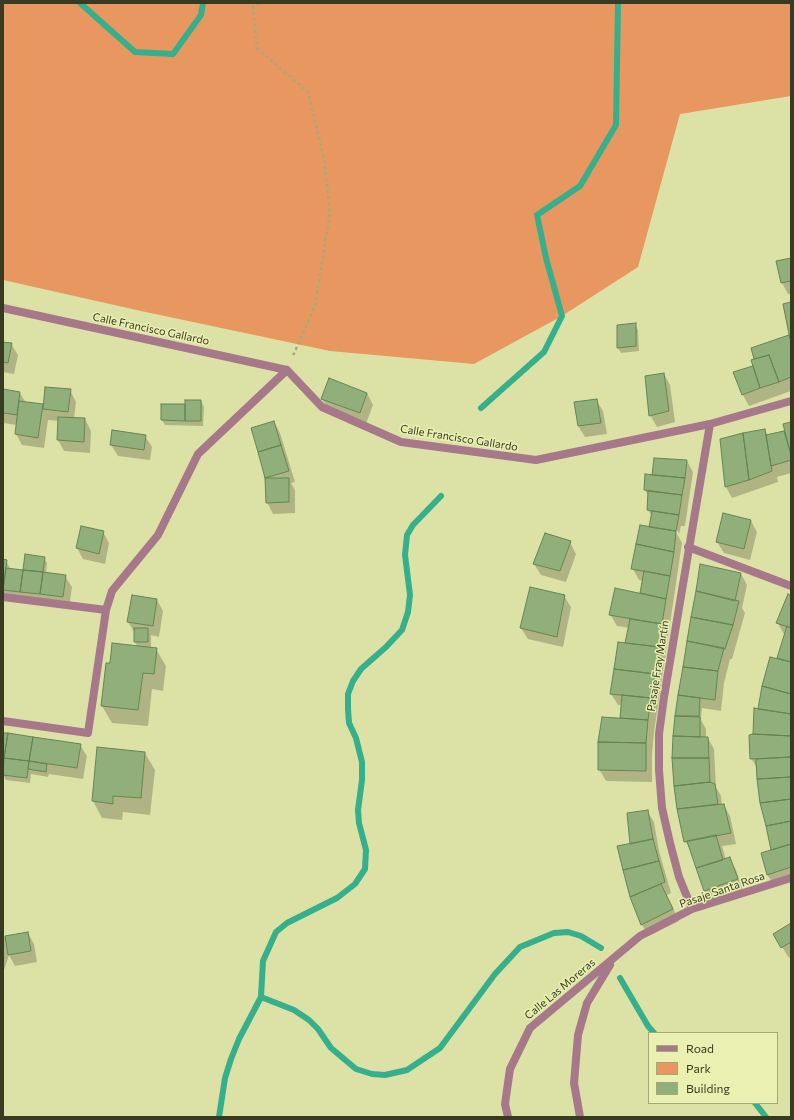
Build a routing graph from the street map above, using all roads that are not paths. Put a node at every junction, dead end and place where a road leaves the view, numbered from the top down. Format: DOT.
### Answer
graph roads {
  1 [pos="3,308"];
  2 [pos="287,370"];
  3 [pos="791,402"];
  4 [pos="710,424"];
  5 [pos="688,547"];
  6 [pos="791,586"];
  7 [pos="3,597"];
  8 [pos="106,610"];
  9 [pos="3,722"];
  10 [pos="791,878"];
  11 [pos="692,909"];
  12 [pos="640,936"];
  13 [pos="613,959"];
  14 [pos="508,1117"];
  15 [pos="580,1117"];
  1 -- 2 [label="street, Calle Francisco Gallardo"];
  2 -- 4 [label="street, Calle Francisco Gallardo"];
  2 -- 8 [label="street"];
  3 -- 4 [label="street, Calle Francisco Gallardo"];
  4 -- 5 [label="street, Pasaje Fray Martín"];
  5 -- 6 [label="street"];
  5 -- 11 [label="street, Pasaje Fray Martín"];
  7 -- 8 [label="street"];
  8 -- 9 [label="street"];
  10 -- 11 [label="street, Pasaje Santa Rosa"];
  11 -- 12 [label="street, Pasaje Santa Rosa"];
  12 -- 13 [label="street, Calle Las Moreras"];
  13 -- 14 [label="street, Calle Las Moreras"];
  13 -- 15 [label="street"];
}
